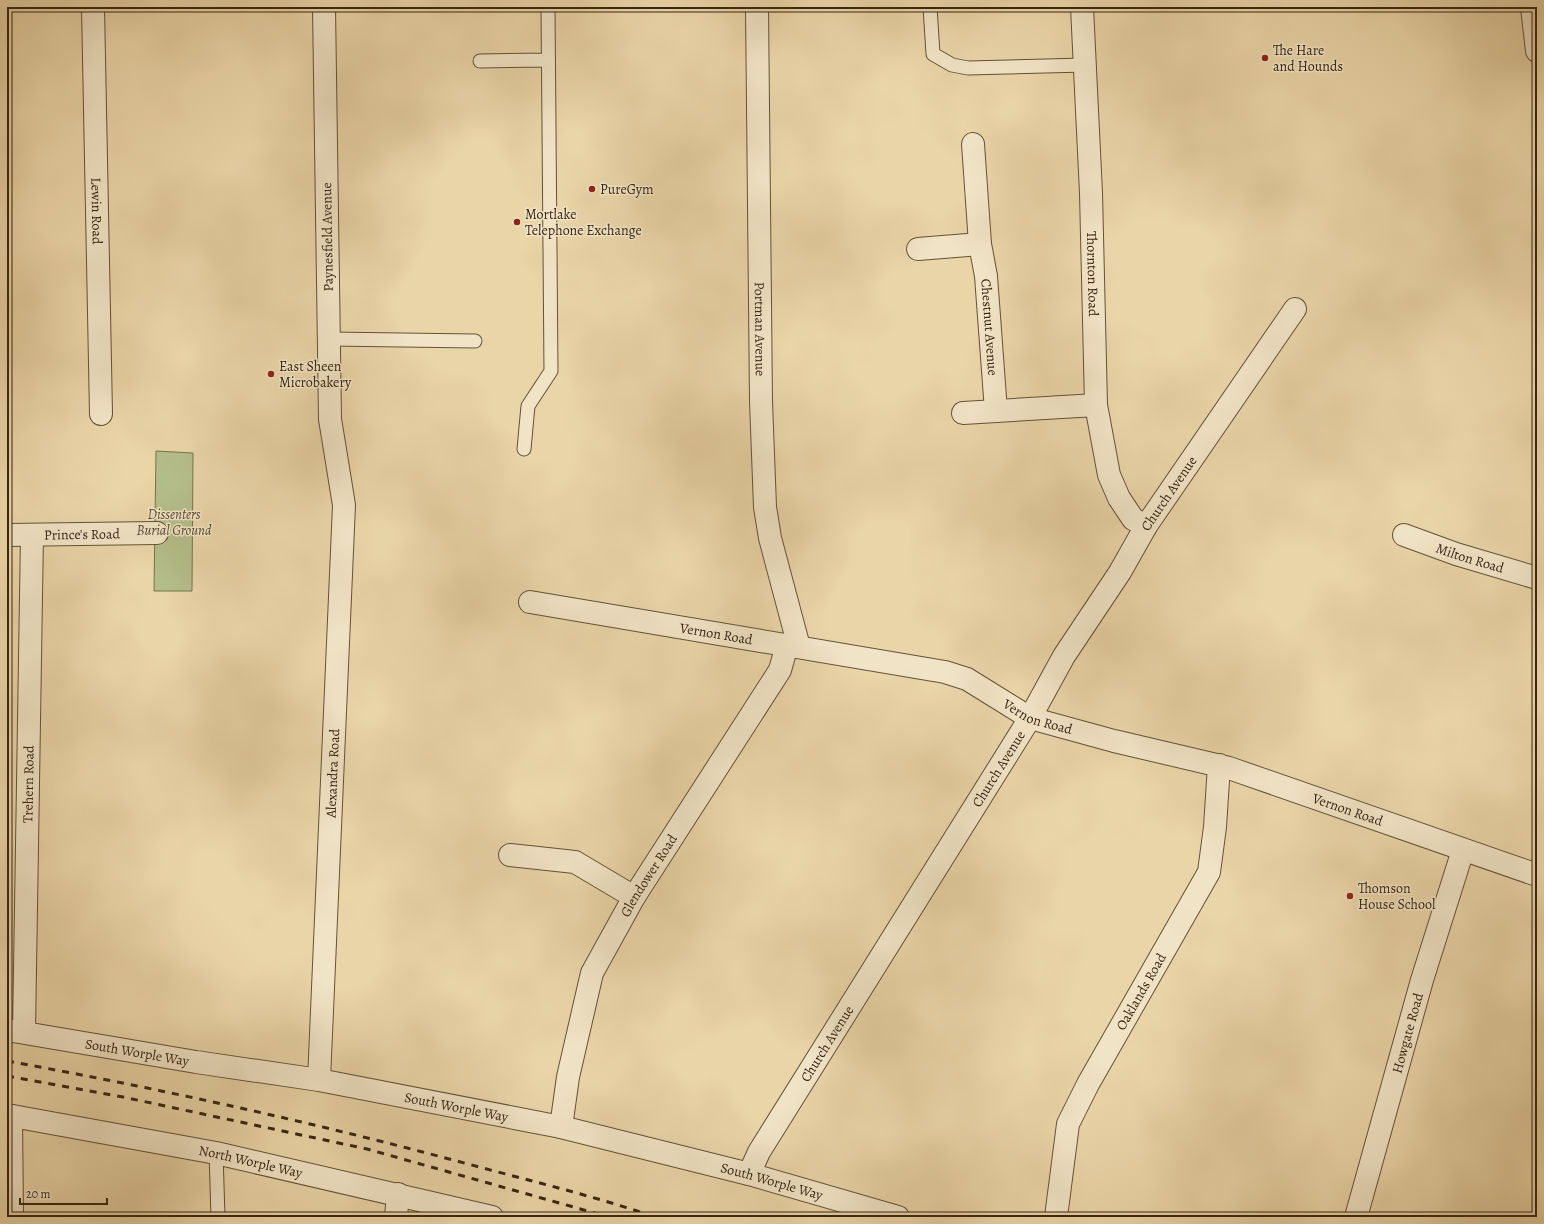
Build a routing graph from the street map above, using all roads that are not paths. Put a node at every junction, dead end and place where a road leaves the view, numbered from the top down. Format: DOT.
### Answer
graph roads {
  1 [pos="93,7"];
  2 [pos="324,7"];
  3 [pos="548,7"];
  4 [pos="757,7"];
  5 [pos="930,7"];
  6 [pos="1082,7"];
  7 [pos="1532,7"];
  8 [pos="1537,51"];
  9 [pos="548,60"];
  10 [pos="480,61"];
  11 [pos="1085,65"];
  12 [pos="973,144"];
  13 [pos="980,244"];
  14 [pos="918,249"];
  15 [pos="1295,309"];
  16 [pos="328,339"];
  17 [pos="475,341"];
  18 [pos="1096,406"];
  19 [pos="996,411"];
  20 [pos="963,413"];
  21 [pos="101,414"];
  22 [pos="524,449"];
  23 [pos="338,467"];
  24 [pos="1146,526"];
  25 [pos="158,533"];
  26 [pos="7,535"];
  27 [pos="32,535"];
  28 [pos="1404,535"];
  29 [pos="1537,578"];
  30 [pos="530,602"];
  31 [pos="793,646"];
  32 [pos="1030,718"];
  33 [pos="1219,765"];
  34 [pos="1463,850"];
  35 [pos="510,855"];
  36 [pos="1537,875"];
  37 [pos="634,897"];
  38 [pos="15,1031"];
  39 [pos="319,1080"];
  40 [pos="9,1116"];
  41 [pos="561,1126"];
  42 [pos="216,1153"];
  43 [pos="749,1174"];
  44 [pos="398,1194"];
  45 [pos="12,1217"];
  46 [pos="218,1217"];
  47 [pos="396,1217"];
  48 [pos="492,1217"];
  49 [pos="898,1217"];
  50 [pos="1056,1217"];
  51 [pos="1356,1217"];
  1 -- 21 [label="street, Lewin Road"];
  2 -- 16 [label="street, Paynesfield Avenue"];
  3 -- 9 [label="lane"];
  4 -- 31 [label="street, Portman Avenue"];
  5 -- 11 [label="lane"];
  6 -- 11 [label="street, Thornton Road"];
  7 -- 8 [label="street"];
  9 -- 10 [label="lane"];
  9 -- 22 [label="lane"];
  11 -- 18 [label="street, Thornton Road"];
  12 -- 13 [label="street, Chestnut Avenue"];
  13 -- 14 [label="street"];
  13 -- 19 [label="street, Chestnut Avenue"];
  15 -- 24 [label="street, Church Avenue"];
  16 -- 17 [label="lane"];
  16 -- 23 [label="street, Paynesfield Avenue"];
  18 -- 19 [label="street"];
  18 -- 24 [label="street, Thornton Road"];
  19 -- 20 [label="street"];
  23 -- 39 [label="street, Alexandra Road"];
  24 -- 32 [label="street, Church Avenue"];
  25 -- 27 [label="street, Prince's Road"];
  26 -- 27 [label="street, Prince's Road"];
  27 -- 38 [label="street, Trehern Road"];
  28 -- 29 [label="street, Milton Road"];
  30 -- 31 [label="street, Vernon Road"];
  31 -- 32 [label="street, Vernon Road"];
  31 -- 37 [label="street, Glendower Road"];
  32 -- 33 [label="street, Vernon Road"];
  32 -- 43 [label="street, Church Avenue"];
  33 -- 34 [label="street, Vernon Road"];
  33 -- 50 [label="street, Oaklands Road"];
  34 -- 36 [label="street, Vernon Road"];
  34 -- 51 [label="street, Howgate Road"];
  35 -- 37 [label="street"];
  37 -- 41 [label="street, Glendower Road"];
  38 -- 39 [label="street, South Worple Way"];
  39 -- 41 [label="street, South Worple Way"];
  40 -- 42 [label="street, North Worple Way"];
  40 -- 45 [label="street"];
  41 -- 43 [label="street, South Worple Way"];
  42 -- 44 [label="street, North Worple Way"];
  42 -- 46 [label="lane"];
  43 -- 49 [label="street, South Worple Way"];
  44 -- 47 [label="street"];
  44 -- 48 [label="street, North Worple Way"];
}
